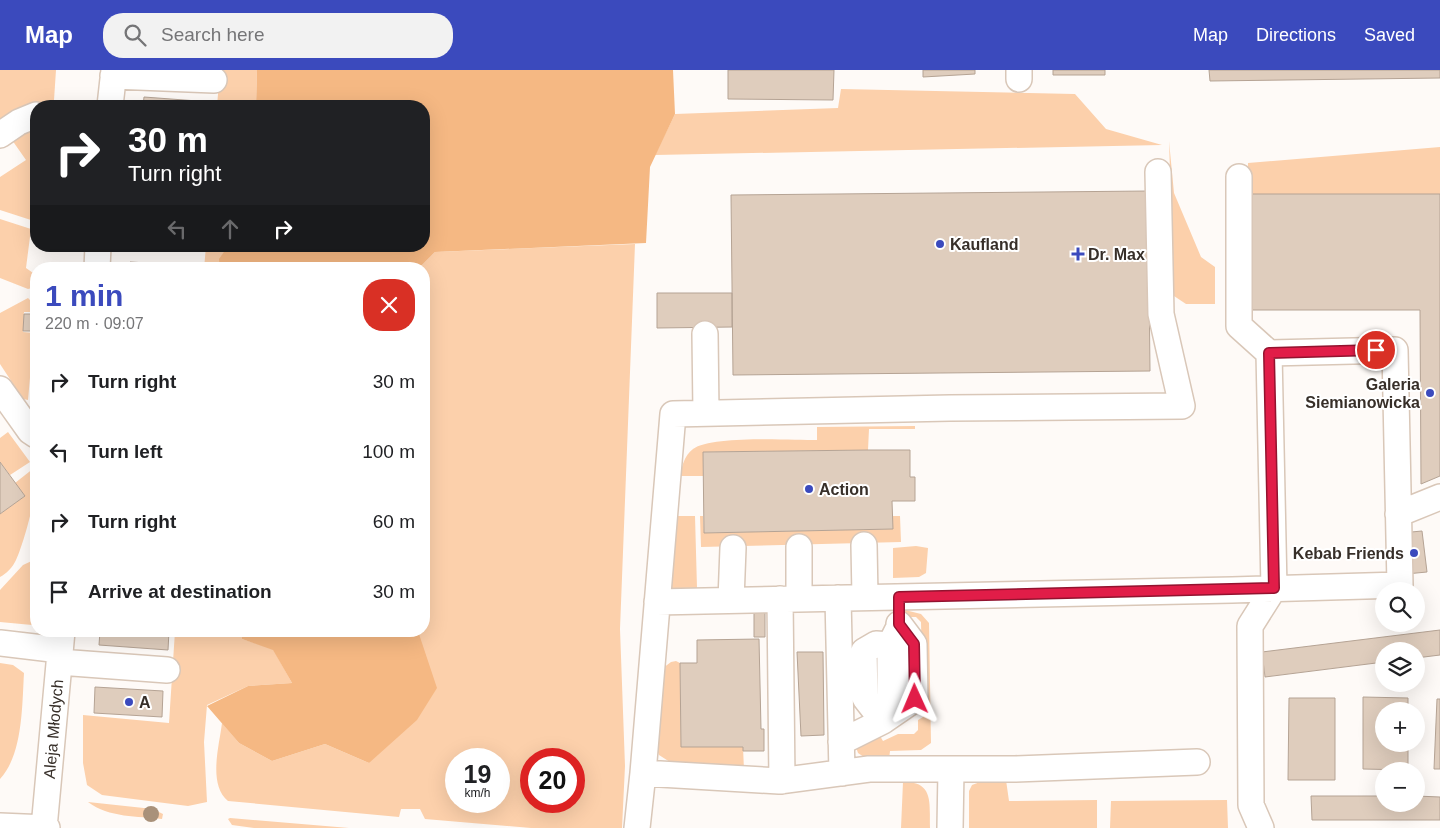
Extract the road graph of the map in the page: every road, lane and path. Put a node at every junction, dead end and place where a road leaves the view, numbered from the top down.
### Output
1 (114, 73) edge
2 (214, 80) dead end
3 (111, 100) edge
4 (30, 117) edge
5 (0, 135) edge
6 (1158, 172) dead end
7 (1239, 177) dead end
8 (705, 334) dead end
9 (1269, 353) junction
10 (0, 389) edge
11 (706, 413) junction
12 (30, 431) edge
13 (1440, 497) edge
14 (1398, 514) junction
15 (864, 545) dead end
16 (799, 546) dead end
17 (733, 548) dead end
18 (1274, 588) junction
19 (865, 597) junction
20 (899, 597) junction
21 (838, 598) junction
22 (790, 599) junction
23 (731, 600) junction
24 (657, 602) junction
25 (0, 643) edge
26 (60, 648) edge
27 (167, 670) dead end
28 (841, 742) junction
29 (1197, 762) dead end
30 (951, 770) junction
31 (643, 773) junction
32 (842, 773) junction
33 (782, 781) junction
34 (0, 826) edge
35 (45, 828) edge
36 (637, 828) edge
37 (950, 828) edge
38 (1261, 828) edge

1 - 2 street
1 - 3 street
4 - 5 street
6 - 11 street
7 - 9 street
8 - 11 street
9 - 14 street
9 - 18 street
10 - 12 street
11 - 24 street
13 - 14 street
14 - 18 street
15 - 19 street
16 - 22 street
17 - 23 street
18 - 20 street
18 - 38 street
19 - 20 street
19 - 21 street
20 - 28 street
21 - 22 street
21 - 28 street
22 - 23 street
22 - 33 street
23 - 24 street
24 - 31 street
25 - 26 street
26 - 27 street
26 - 35 street, Aleja Młodych
28 - 32 street
29 - 30 street
30 - 32 street
30 - 37 street
31 - 33 street
31 - 36 street
32 - 33 street
34 - 35 street

